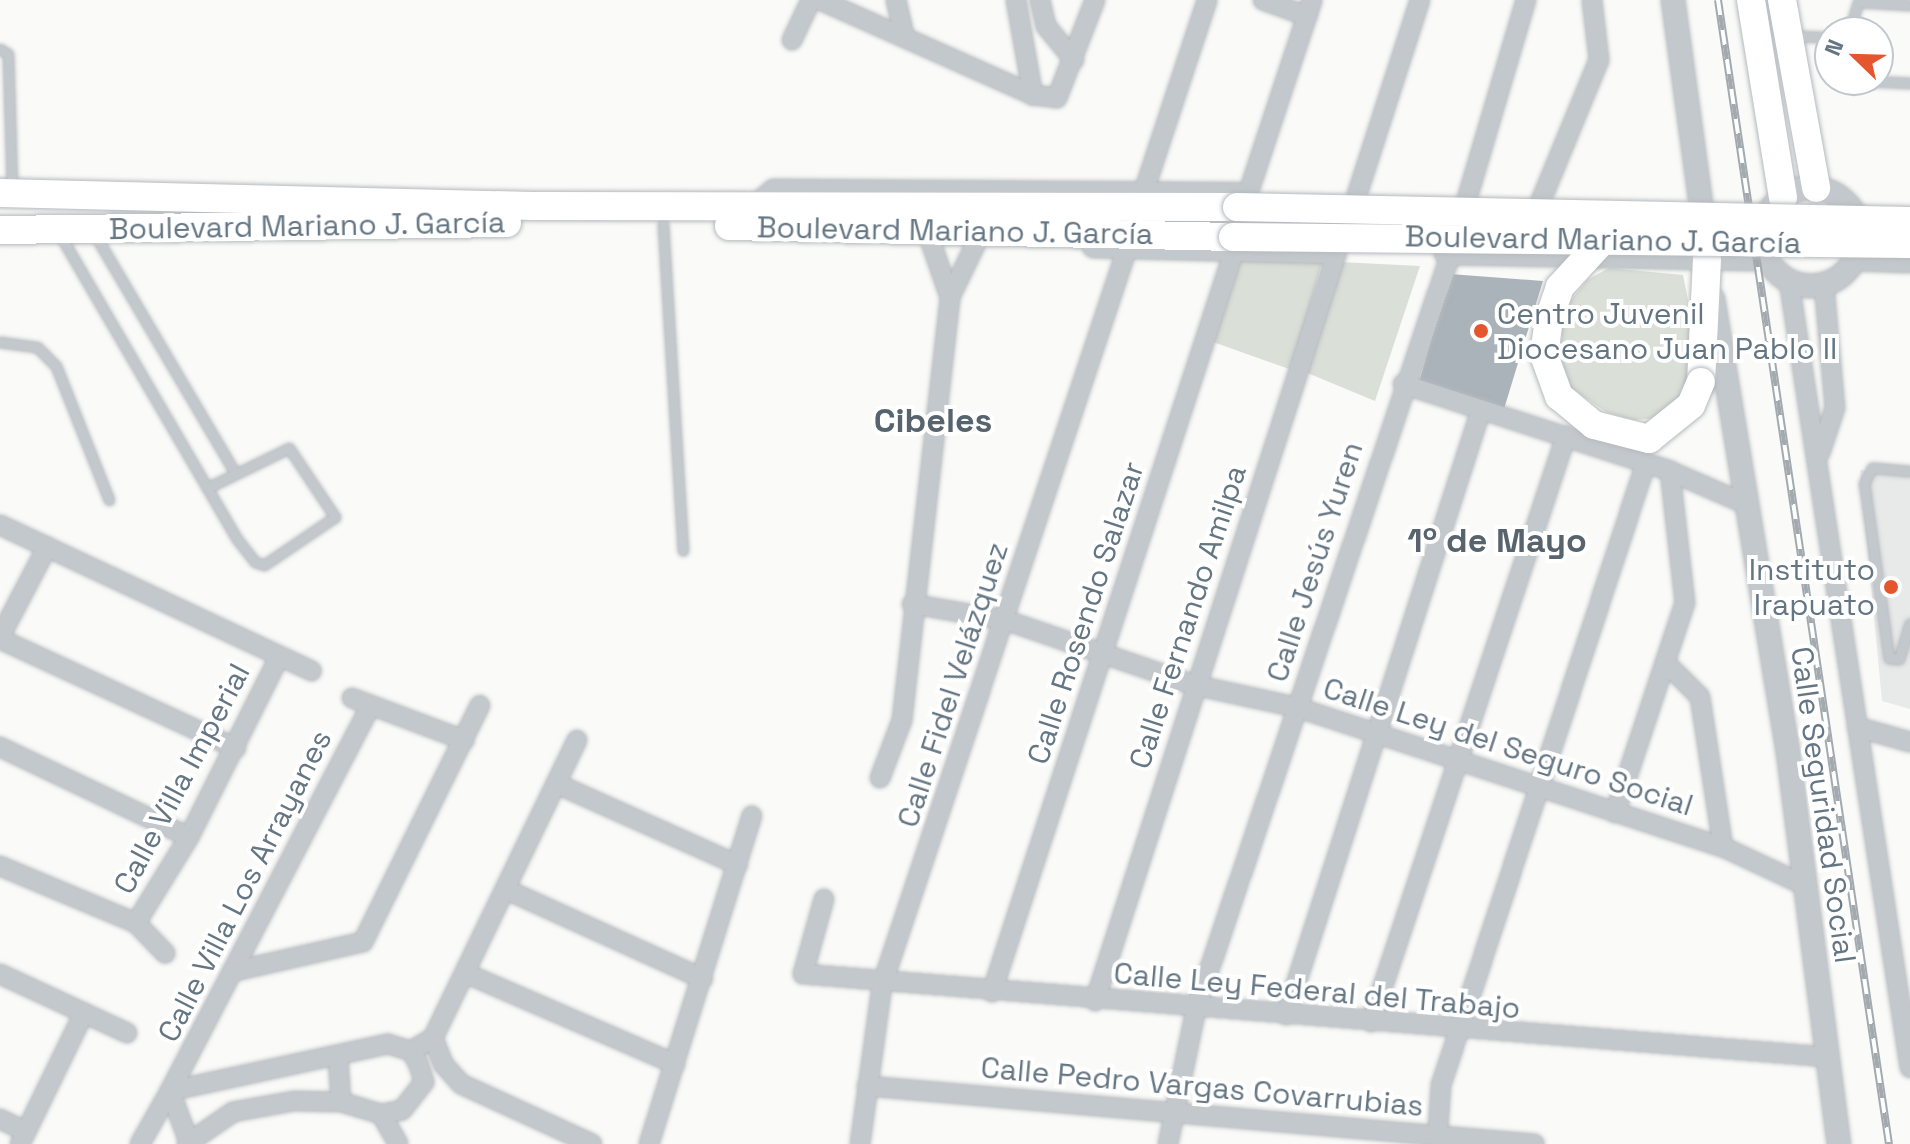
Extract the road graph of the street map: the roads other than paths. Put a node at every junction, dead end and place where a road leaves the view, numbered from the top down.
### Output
1 (811, 0) edge
2 (820, 0) edge
3 (896, 0) edge
4 (1016, 0) edge
5 (1040, 0) edge
6 (1095, 0) edge
7 (1207, 0) edge
8 (1263, 0) edge
9 (1420, 0) edge
10 (1526, 0) edge
11 (1592, 0) edge
12 (1673, 0) edge
13 (1751, 0) edge
14 (1782, 0) edge
15 (1910, 5) edge
16 (1310, 8) edge
17 (1854, 16) edge
18 (904, 36) junction
19 (1788, 36) junction
20 (1814, 37) edge
21 (792, 40) dead end
22 (0, 49) edge
23 (1074, 60) junction
24 (1033, 95) junction
25 (1816, 188) junction
26 (1144, 191) junction
27 (6, 193) edge
28 (1356, 198) junction
29 (1467, 200) junction
30 (1243, 201) junction
31 (1540, 203) junction
32 (1776, 205) junction
33 (755, 207) junction
34 (1702, 208) junction
35 (1854, 213) junction
36 (480, 214) junction
37 (1910, 214) edge
38 (1910, 223) edge
39 (663, 225) junction
40 (874, 228) junction
41 (56, 229) junction
42 (92, 229) junction
43 (0, 230) edge
44 (928, 234) junction
45 (979, 237) junction
46 (1605, 238) junction
47 (1234, 244) junction
48 (1910, 246) edge
49 (1127, 249) junction
50 (1337, 252) junction
51 (1451, 253) junction
52 (1707, 259) junction
53 (1767, 259) junction
54 (1854, 259) junction
55 (1910, 261) edge
56 (1789, 281) junction
57 (1824, 285) junction
58 (950, 297) junction
59 (0, 342) edge
60 (1403, 384) junction
61 (1481, 410) junction
62 (1566, 436) junction
63 (1820, 453) junction
64 (1646, 463) junction
65 (1670, 471) junction
66 (1910, 471) edge
67 (235, 473) junction
68 (207, 488) junction
69 (109, 500) dead end
70 (1746, 504) junction
71 (0, 525) edge
72 (47, 547) junction
73 (683, 550) dead end
74 (912, 604) junction
75 (1005, 620) junction
76 (1910, 624) edge
77 (0, 638) edge
78 (1101, 653) junction
79 (279, 657) junction
80 (1665, 662) junction
81 (312, 671) dead end
82 (1194, 685) junction
83 (480, 705) dead end
84 (1296, 707) junction
85 (1857, 727) junction
86 (1377, 735) junction
87 (464, 740) junction
88 (577, 740) dead end
89 (1910, 742) edge
90 (0, 747) edge
91 (236, 748) junction
92 (1457, 761) junction
93 (880, 778) dead end
94 (557, 784) junction
95 (1536, 789) junction
96 (1615, 813) junction
97 (752, 816) dead end
98 (189, 837) junction
99 (1723, 847) junction
100 (738, 865) junction
101 (0, 866) edge
102 (1804, 885) junction
103 (507, 890) junction
104 (824, 899) dead end
105 (136, 923) junction
106 (165, 953) dead end
107 (235, 971) junction
108 (465, 973) junction
109 (0, 974) edge
110 (703, 979) junction
111 (882, 985) junction
112 (992, 992) junction
113 (1095, 1001) junction
114 (1196, 1009) junction
115 (84, 1013) junction
116 (1286, 1015) junction
117 (1371, 1022) junction
118 (1458, 1032) junction
119 (127, 1033) dead end
120 (433, 1038) junction
121 (1908, 1042) edge
122 (411, 1051) junction
123 (1827, 1057) junction
124 (338, 1058) junction
125 (675, 1064) junction
126 (1910, 1068) edge
127 (867, 1086) junction
128 (170, 1091) junction
129 (341, 1102) junction
130 (1169, 1112) junction
131 (381, 1114) junction
132 (0, 1119) edge
133 (22, 1137) edge
134 (1437, 1140) edge
135 (188, 1143) edge
136 (140, 1144) edge
137 (398, 1144) edge
138 (592, 1144) edge
139 (649, 1144) edge
140 (860, 1144) edge
141 (1168, 1144) edge
142 (1534, 1144) edge
143 (1839, 1144) edge

1 - 21 street
2 - 18 street
3 - 18 street
4 - 24 street
5 - 23 street
6 - 23 street
7 - 26 street
8 - 16 street
9 - 28 street
10 - 29 street, Calle Jesús Yuren
11 - 31 street
12 - 34 street, Calle Seguridad Social
13 - 32 main road
14 - 19 main road
15 - 17 lane
16 - 30 street
18 - 24 street
19 - 20 lane
19 - 25 main road
22 - 27 lane
23 - 24 street
25 - 32 street
25 - 35 street
26 - 30 street
26 - 33 street
27 - 36 main road, Boulevard Mariano J. García
28 - 29 street
28 - 30 street
29 - 31 street
29 - 51 street, Calle Jesús Yuren
30 - 33 main road, Boulevard Mariano J. García
30 - 38 main road, Boulevard Mariano J. García, bridge
31 - 34 street
32 - 34 street
32 - 53 street
33 - 36 main road, Boulevard Mariano J. García
34 - 52 street, Calle Seguridad Social
35 - 37 street
35 - 54 street
36 - 39 main road, Boulevard Mariano J. García
36 - 42 main road, Boulevard Mariano J. García
38 - 48 street
39 - 40 main road, Boulevard Mariano J. García
39 - 73 lane
40 - 44 street
40 - 47 main road, Boulevard Mariano J. García
41 - 42 main road, Boulevard Mariano J. García
41 - 43 main road, Boulevard Mariano J. García
41 - 68 lane
42 - 67 lane
44 - 45 street
44 - 58 street
45 - 49 street
45 - 58 street
46 - 47 main road, Boulevard Mariano J. García, bridge
46 - 48 main road, Boulevard Mariano J. García, bridge
46 - 52 main road, bridge
47 - 49 street
47 - 50 street
47 - 78 street, Calle Rosendo Salazar
49 - 75 street, Calle Fidel Velázquez
50 - 51 street
50 - 82 street, Calle Fernando Amilpa
51 - 52 street
51 - 60 street, Calle Jesús Yuren
52 - 53 street
52 - 70 street, Calle Seguridad Social
53 - 56 street
54 - 55 street
54 - 57 street
56 - 57 street
56 - 63 street
57 - 63 street
58 - 74 street
59 - 69 lane
60 - 61 street
60 - 84 street, Calle Jesús Yuren
61 - 62 street
61 - 86 street
62 - 64 street
62 - 92 street
63 - 85 street
64 - 65 street
64 - 95 street
65 - 70 street
65 - 80 street
66 - 76 lane
67 - 68 lane
67 - 68 lane
70 - 102 street, Calle Seguridad Social
71 - 72 street, Calle Villa Imperial
72 - 77 street
72 - 79 street, Calle Villa Imperial
74 - 75 street, Calle Ley del Seguro Social
74 - 93 street
75 - 78 street, Calle Ley del Seguro Social
75 - 111 street, Calle Fidel Velázquez
77 - 91 street
78 - 82 street, Calle Ley del Seguro Social
78 - 112 street, Calle Rosendo Salazar
79 - 81 street, Calle Villa Imperial
79 - 91 street, Calle Villa Imperial
80 - 96 street
80 - 99 street
82 - 84 street, Calle Ley del Seguro Social
82 - 113 street, Calle Fernando Amilpa
83 - 87 street
84 - 86 street, Calle Ley del Seguro Social
84 - 114 street, Calle Jesús Yuren
85 - 89 street
85 - 121 street
86 - 92 street, Calle Ley del Seguro Social
86 - 116 street
87 - 107 street
87 - 107 street, Calle Villa Los Arrayanes
88 - 94 street
90 - 98 street
91 - 98 street, Calle Villa Imperial
92 - 95 street, Calle Ley del Seguro Social
92 - 117 street
94 - 100 street
94 - 103 street
95 - 96 street, Calle Ley del Seguro Social
95 - 118 street
96 - 99 street, Calle Ley del Seguro Social
97 - 100 street
98 - 105 street, Calle Villa Imperial
99 - 102 street, Calle Ley del Seguro Social
100 - 110 street
101 - 105 street, Calle Villa Imperial
102 - 123 street, Calle Seguridad Social
103 - 108 street
103 - 110 street
104 - 111 street, Calle Ley Federal del Trabajo
105 - 106 street
107 - 128 street, Calle Villa Los Arrayanes
108 - 120 street
108 - 125 street
109 - 115 street
110 - 125 street
111 - 112 street, Calle Ley Federal del Trabajo
111 - 127 street, Calle Fidel Velázquez
112 - 113 street, Calle Ley Federal del Trabajo
113 - 114 street, Calle Ley Federal del Trabajo
114 - 116 street, Calle Ley Federal del Trabajo
114 - 130 street, Calle Jesús Yuren
115 - 119 street
115 - 133 street
116 - 117 street, Calle Ley Federal del Trabajo
117 - 118 street, Calle Ley Federal del Trabajo
118 - 123 street, Calle Ley Federal del Trabajo
118 - 134 street
120 - 122 street
120 - 138 street
121 - 126 street
122 - 124 street
122 - 131 street
123 - 143 street, Calle Seguridad Social
124 - 128 street
124 - 129 street
125 - 139 street
127 - 130 street, Calle Pedro Vargas Covarrubias
127 - 140 street, Calle Fidel Velázquez
128 - 135 street
128 - 136 street, Calle Villa Los Arrayanes
129 - 131 street
129 - 135 street
130 - 134 street, Calle Pedro Vargas Covarrubias
130 - 141 street, Calle Jesús Yuren
131 - 137 street
132 - 133 street
134 - 142 street, Calle Pedro Vargas Covarrubias

